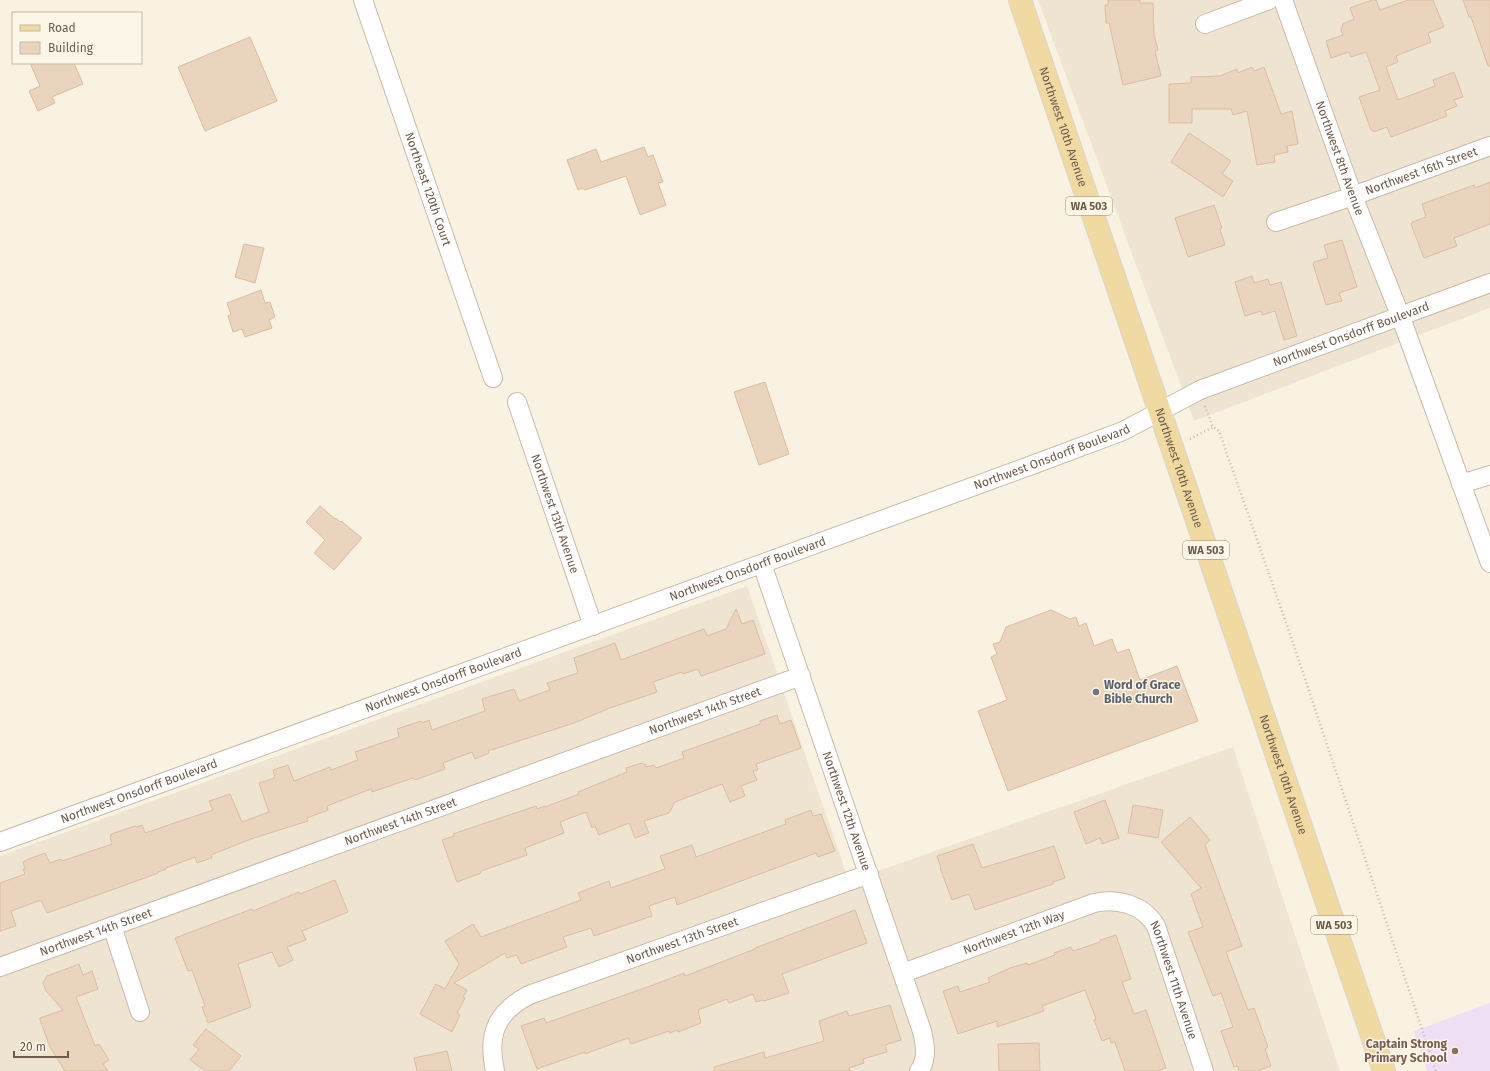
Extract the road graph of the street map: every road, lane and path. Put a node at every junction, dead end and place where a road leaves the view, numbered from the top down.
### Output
1 (363, 0) edge
2 (1020, 0) edge
3 (1269, 0) edge
4 (1283, 0) edge
5 (1205, 24) dead end
6 (1490, 146) edge
7 (1353, 196) junction
8 (1276, 222) dead end
9 (1490, 283) edge
10 (1400, 315) junction
11 (493, 378) dead end
12 (517, 402) dead end
13 (1159, 412) junction
14 (1172, 449) junction
15 (1490, 475) edge
16 (1461, 484) junction
17 (1490, 563) edge
18 (762, 564) junction
19 (593, 626) junction
20 (801, 676) junction
21 (0, 842) edge
22 (869, 874) junction
23 (1126, 903) joint
24 (112, 926) junction
25 (0, 967) edge
26 (903, 973) junction
27 (140, 1012) dead end
28 (922, 1065) edge
29 (495, 1071) edge
30 (1204, 1071) edge
31 (1384, 1071) edge
32 (1436, 1071) edge

1 - 11 street, Northeast 120th Court
2 - 13 main road, Northwest 10th Avenue / WA 503
3 - 5 street
4 - 7 street, Northwest 8th Avenue
6 - 7 street, Northwest 16th Street
7 - 8 street, Northwest 16th Street
7 - 10 street, Northwest 8th Avenue
9 - 10 street, Northwest Onsdorff Boulevard
10 - 13 street, Northwest Onsdorff Boulevard
10 - 16 street, Northwest 8th Avenue
12 - 19 street, Northwest 13th Avenue
13 - 14 main road, Northwest 10th Avenue / WA 503
13 - 18 street, Northwest Onsdorff Boulevard
14 - 31 main road, Northwest 10th Avenue / WA 503
14 - 32 path
15 - 16 street
16 - 17 street, Northwest 8th Avenue
18 - 19 street, Northwest Onsdorff Boulevard
18 - 20 street, Northwest 12th Avenue
19 - 21 street, Northwest Onsdorff Boulevard
20 - 22 street, Northwest 12th Avenue
20 - 24 street, Northwest 14th Street
22 - 26 street, Northwest 12th Avenue
22 - 29 street, Northwest 13th Street
23 - 26 street, Northwest 12th Way
23 - 30 street, Northwest 11th Avenue
24 - 25 street, Northwest 14th Street
24 - 27 street
26 - 28 street, Northwest 12th Avenue

